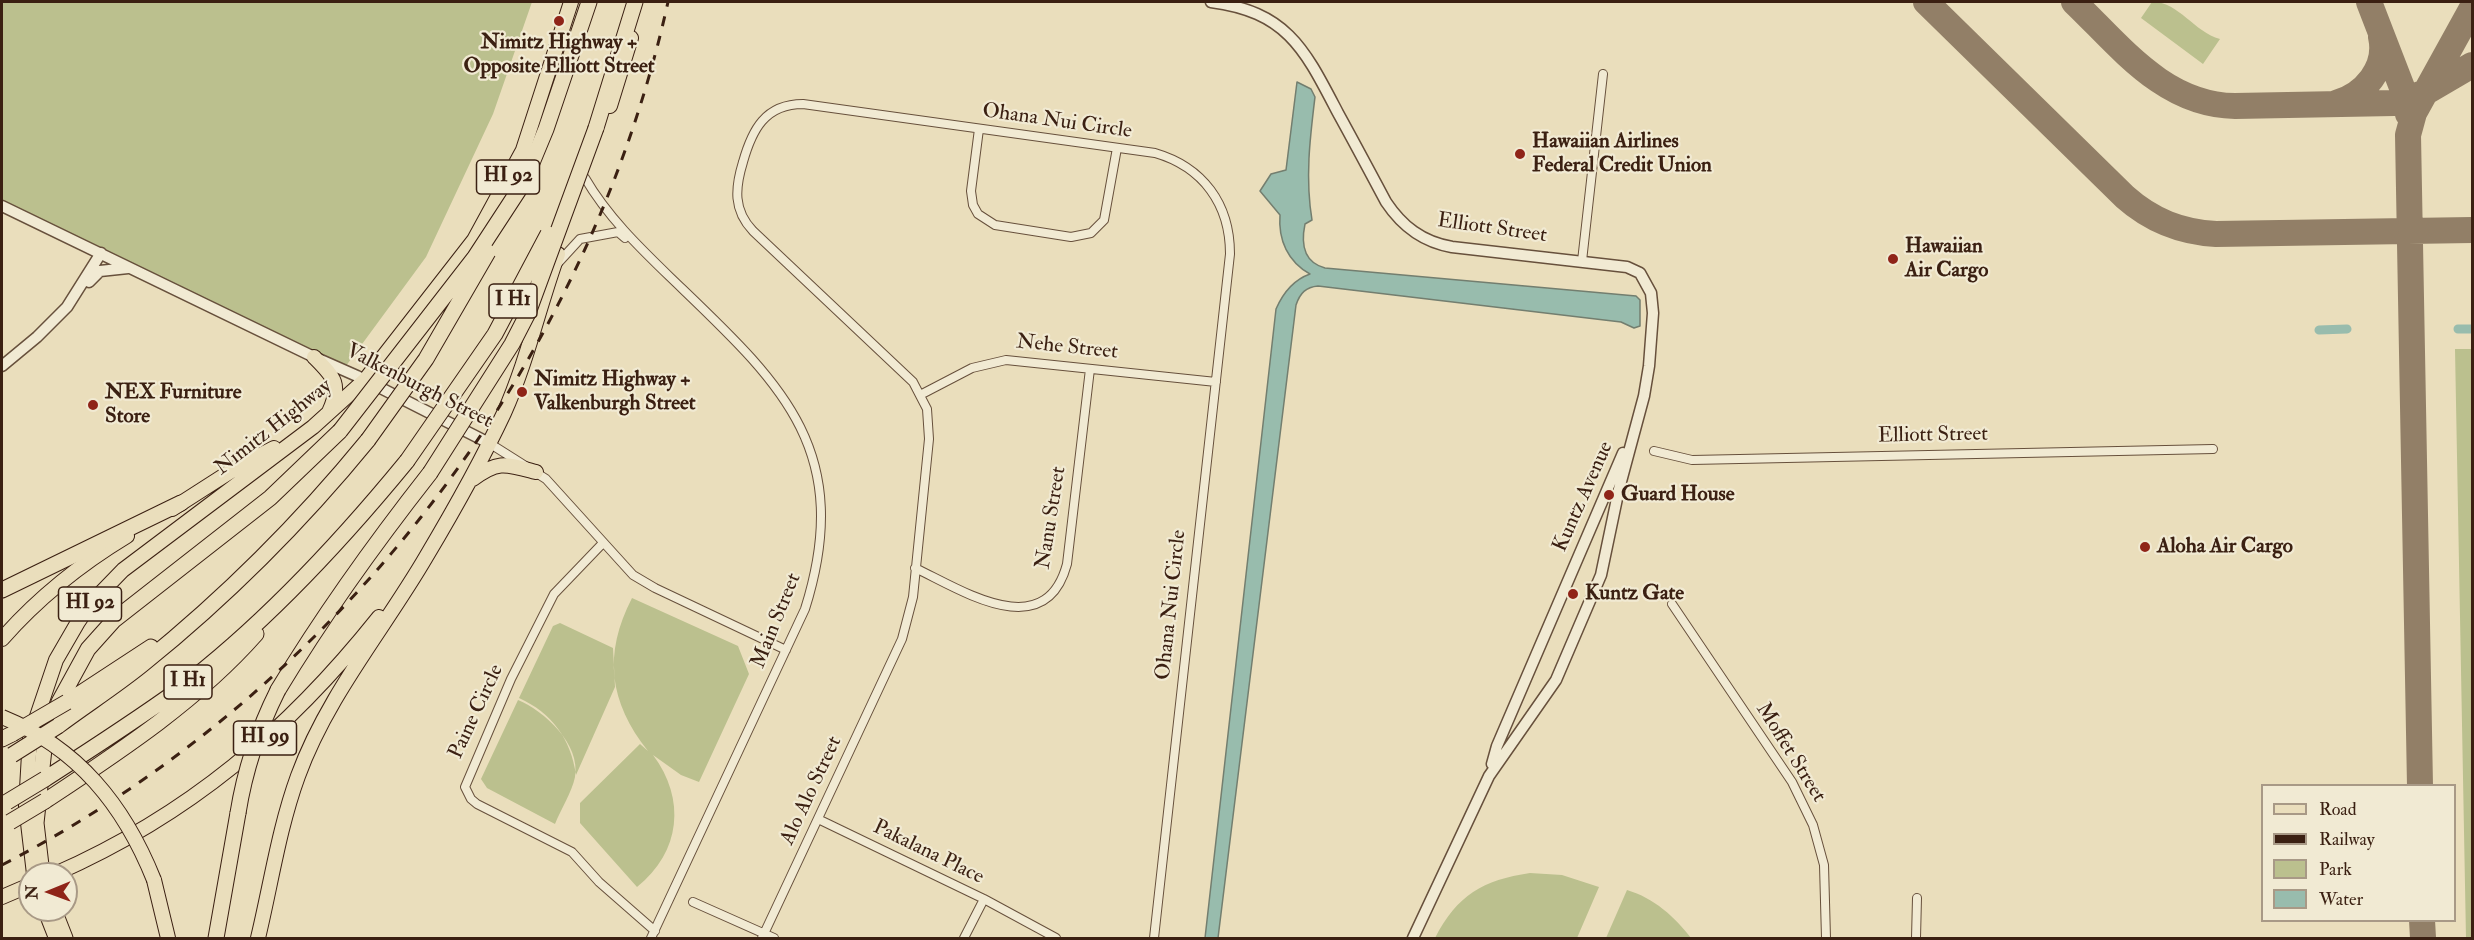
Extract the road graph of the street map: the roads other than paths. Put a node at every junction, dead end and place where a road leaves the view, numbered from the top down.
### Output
1 (571, 2) edge
2 (589, 2) edge
3 (635, 2) edge
4 (642, 2) edge
5 (1211, 2) edge
6 (1603, 74) dead end
7 (596, 128) junction
8 (979, 129) junction
9 (1117, 148) junction
10 (585, 178) junction
11 (524, 182) junction
12 (2, 206) edge
13 (640, 249) junction
14 (101, 254) junction
15 (1582, 261) junction
16 (130, 268) junction
17 (552, 268) junction
18 (81, 287) junction
19 (314, 357) junction
20 (2, 366) edge
21 (1090, 369) junction
22 (365, 380) junction
23 (1216, 382) junction
24 (922, 394) junction
25 (327, 415) junction
26 (313, 428) junction
27 (1630, 441) junction
28 (489, 443) junction
29 (2213, 449) dead end
30 (1654, 451) dead end
31 (536, 472) junction
32 (469, 482) junction
33 (181, 503) junction
34 (602, 544) junction
35 (425, 559) junction
36 (316, 566) junction
37 (915, 567) junction
38 (2, 590) edge
39 (224, 595) junction
40 (1672, 604) dead end
41 (2, 639) edge
42 (786, 650) junction
43 (894, 660) joint
44 (2, 717) edge
45 (7, 736) edge
46 (7, 758) edge
47 (1489, 776) junction
48 (4, 803) edge
49 (818, 819) junction
50 (6, 824) edge
51 (33, 862) edge
52 (41, 862) edge
53 (78, 863) edge
54 (18, 891) edge
55 (2, 897) edge
56 (984, 898) junction
57 (1917, 898) dead end
58 (693, 902) dead end
59 (50, 922) edge
60 (58, 922) edge
61 (653, 935) edge
62 (763, 936) edge
63 (56, 939) edge
64 (64, 939) edge
65 (168, 939) edge
66 (216, 939) edge
67 (258, 939) edge
68 (774, 939) edge
69 (964, 939) edge
70 (1056, 939) edge
71 (1154, 939) edge
72 (1413, 939) edge
73 (1826, 939) edge
74 (1916, 939) edge

1 - 22 main road, Nimitz Highway / HI 92
2 - 11 highway, I H1
3 - 7 highway, I H1
4 - 10 main road
5 - 15 street, Elliott Street
6 - 15 street
7 - 36 highway, I H1, bridge
7 - 66 highway, bridge
8 - 9 street, Ohana Nui Circle
8 - 9 street
8 - 24 street, Ohana Nui Circle
9 - 23 street, Ohana Nui Circle
10 - 13 street, Main Street
10 - 17 main road
11 - 39 highway, I H1, bridge
11 - 52 highway, bridge
12 - 14 street, Valkenburgh Street
13 - 17 street, Main Street
13 - 42 street, Main Street
14 - 16 street, Valkenburgh Street
14 - 18 street
15 - 27 street, Elliott Street
16 - 18 street
16 - 19 street, Valkenburgh Street
17 - 28 main road
18 - 20 street
19 - 22 street, Valkenburgh Street
19 - 25 main road
21 - 23 street, Nehe Street
21 - 24 street, Nehe Street
21 - 37 street, Nanu Street
22 - 25 main road, Nimitz Highway / HI 92
22 - 28 street, Valkenburgh Street
23 - 71 street, Ohana Nui Circle
24 - 37 street, Ohana Nui Circle
25 - 26 main road, Nimitz Highway / HI 92
26 - 33 main road
26 - 51 main road, Nimitz Highway / HI 92
27 - 47 street, Kuntz Avenue
27 - 47 street, Kuntz Avenue
28 - 31 street, Valkenburgh Street
28 - 32 main road
29 - 30 street, Elliott Street
31 - 32 main road
31 - 34 street, Valkenburgh Street
32 - 35 main road
33 - 38 highway
33 - 41 main road
34 - 42 street, Valkenburgh Street
34 - 61 street, Paine Circle
35 - 53 main road, HI 99
35 - 67 main road
36 - 48 highway, I H1, bridge
36 - 50 highway, bridge
37 - 43 street, Ohana Nui Circle
39 - 45 highway, bridge
39 - 46 highway, I H1, bridge
40 - 73 street, Moffet Street
42 - 61 street, Main Street
43 - 49 street, Alo Alo Street
44 - 65 main road, bridge
47 - 72 street, Kuntz Avenue
49 - 56 street, Pakalana Place
49 - 62 street, Alo Alo Street
54 - 55 main road
56 - 69 street, Pakalana Place
56 - 70 street
57 - 74 street
58 - 62 street
59 - 63 main road
60 - 64 highway
62 - 68 street

